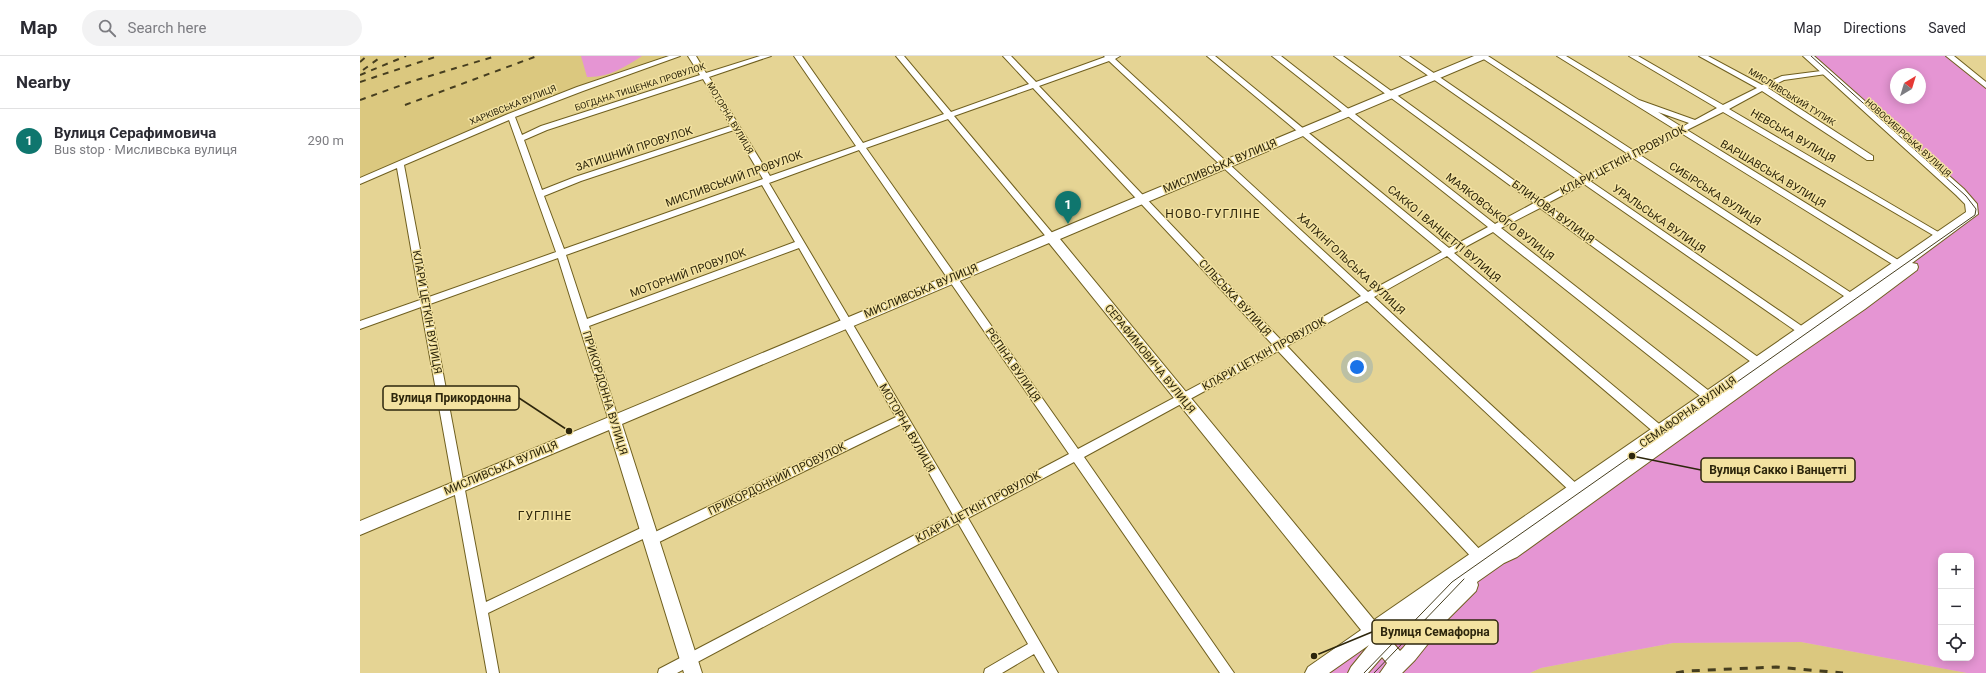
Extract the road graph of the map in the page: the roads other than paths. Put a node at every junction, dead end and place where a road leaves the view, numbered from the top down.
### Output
1 (676, 56) edge
2 (692, 56) edge
3 (767, 56) edge
4 (798, 56) edge
5 (900, 56) edge
6 (1007, 56) edge
7 (1211, 56) edge
8 (1276, 56) edge
9 (1338, 56) edge
10 (1404, 56) edge
11 (1483, 56) edge
12 (1561, 56) edge
13 (1633, 56) edge
14 (1702, 56) edge
15 (1808, 56) edge
16 (1816, 56) edge
17 (1950, 56) edge
18 (1111, 57) edge
19 (1826, 72) junction
20 (706, 77) junction
21 (1433, 77) junction
22 (1033, 86) junction
23 (1986, 86) edge
24 (1762, 88) junction
25 (1391, 94) junction
26 (1636, 102) junction
27 (1724, 108) junction
28 (1347, 113) junction
29 (950, 115) junction
30 (511, 116) junction
31 (1696, 123) junction
32 (736, 127) junction
33 (1680, 130) junction
34 (1302, 132) junction
35 (520, 139) junction
36 (861, 147) junction
37 (1634, 154) junction
38 (1870, 158) dead end
39 (400, 164) junction
40 (1225, 164) junction
41 (360, 181) edge
42 (766, 181) junction
43 (1584, 181) junction
44 (540, 194) junction
45 (1142, 199) junction
46 (1541, 203) junction
47 (1968, 222) junction
48 (1494, 228) junction
49 (1941, 236) junction
50 (1051, 237) junction
51 (800, 244) junction
52 (1448, 252) junction
53 (561, 254) junction
54 (1900, 265) junction
55 (953, 278) junction
56 (1368, 296) junction
57 (1854, 298) junction
58 (426, 302) junction
59 (846, 323) junction
60 (584, 324) junction
61 (360, 326) edge
62 (1803, 332) junction
63 (1280, 345) junction
64 (1762, 366) junction
65 (1709, 397) junction
66 (1183, 398) junction
67 (902, 418) junction
68 (614, 421) junction
69 (1660, 431) junction
70 (1076, 455) junction
71 (459, 486) junction
72 (1576, 490) junction
73 (960, 517) junction
74 (360, 528) edge
75 (650, 535) junction
76 (1511, 552) junction
77 (1480, 558) junction
78 (482, 610) junction
79 (1376, 638) junction
80 (1036, 646) junction
81 (691, 667) edge
82 (1394, 668) edge
83 (493, 673) edge
84 (664, 673) edge
85 (990, 673) edge
86 (1052, 673) edge
87 (1228, 673) edge
88 (1314, 673) edge
89 (1357, 673) edge

1 - 30 street, ХАРКІВСЬКА ВУЛИЦЯ
2 - 20 street, МОТОРНА ВУЛИЦЯ
3 - 20 street, БОГДАНА ТИЩЕНКА ПРОВУЛОК
4 - 36 street, РЄПІНА ВУЛИЦЯ
5 - 29 street, СЕРАФИМОВИЧА ВУЛИЦЯ
6 - 22 street, СІЛЬСЬКА ВУЛИЦЯ
7 - 34 street, САККО І ВАНЦЕТТІ ВУЛИЦЯ
8 - 28 street, МАЯКОВСЬКОГО ВУЛИЦЯ
9 - 25 street, БЛИНОВА ВУЛИЦЯ
10 - 21 street, УРАЛЬСЬКА ВУЛИЦЯ
11 - 21 main road, МИСЛИВСЬКА ВУЛИЦЯ
11 - 37 street, СИБІРСЬКА ВУЛИЦЯ
12 - 26 street, ВАРШАВСЬКА ВУЛИЦЯ
13 - 27 street, НЕВСЬКА ВУЛИЦЯ
14 - 24 street, МИСЛИВСЬКИЙ ТУПИК
15 - 19 main road, НОВОСИБІРСЬКА ВУЛИЦЯ
16 - 47 main road, НОВОСИБІРСЬКА ВУЛИЦЯ
17 - 23 street
18 - 22 street, МИСЛИВСЬКИЙ ПРОВУЛОК
18 - 40 street, ХАЛХІНГОЛЬСЬКА ВУЛИЦЯ
19 - 24 street, КЛАРИ ЦЕТКІН ПРОВУЛОК
19 - 47 main road, НОВОСИБІРСЬКА ВУЛИЦЯ
20 - 32 street, МОТОРНА ВУЛИЦЯ
20 - 35 street, БОГДАНА ТИЩЕНКА ПРОВУЛОК
21 - 25 main road, МИСЛИВСЬКА ВУЛИЦЯ
21 - 43 street, УРАЛЬСЬКА ВУЛИЦЯ
22 - 29 street, МИСЛИВСЬКИЙ ПРОВУЛОК
22 - 45 street, СІЛЬСЬКА ВУЛИЦЯ
24 - 27 street, КЛАРИ ЦЕТКІН ПРОВУЛОК
24 - 38 street, МИСЛИВСЬКИЙ ТУПИК
25 - 28 main road, МИСЛИВСЬКА ВУЛИЦЯ
25 - 46 street, БЛИНОВА ВУЛИЦЯ
26 - 31 street, ВАРШАВСЬКА ВУЛИЦЯ
26 - 33 street, ВАРШАВСЬКА ВУЛИЦЯ
27 - 31 street, КЛАРИ ЦЕТКІН ПРОВУЛОК
27 - 49 street, НЕВСЬКА ВУЛИЦЯ
28 - 34 main road, МИСЛИВСЬКА ВУЛИЦЯ
28 - 48 street, МАЯКОВСЬКОГО ВУЛИЦЯ
29 - 36 street, МИСЛИВСЬКИЙ ПРОВУЛОК
29 - 50 street, СЕРАФИМОВИЧА ВУЛИЦЯ
30 - 35 street, ПРИКОРДОННА ВУЛИЦЯ
30 - 39 street, ХАРКІВСЬКА ВУЛИЦЯ
31 - 33 street, КЛАРИ ЦЕТКІН ПРОВУЛОК
32 - 42 street, МОТОРНА ВУЛИЦЯ
32 - 44 street, ЗАТИШНИЙ ПРОВУЛОК
33 - 37 street, КЛАРИ ЦЕТКІН ПРОВУЛОК
33 - 54 street, ВАРШАВСЬКА ВУЛИЦЯ
34 - 40 main road, МИСЛИВСЬКА ВУЛИЦЯ
34 - 52 street, САККО І ВАНЦЕТТІ ВУЛИЦЯ
35 - 44 street, ПРИКОРДОННА ВУЛИЦЯ
36 - 42 street, МИСЛИВСЬКИЙ ПРОВУЛОК
36 - 55 street, РЄПІНА ВУЛИЦЯ
37 - 43 street, КЛАРИ ЦЕТКІН ПРОВУЛОК
37 - 57 street, СИБІРСЬКА ВУЛИЦЯ
39 - 41 street, ХАРКІВСЬКА ВУЛИЦЯ
39 - 58 street, КЛАРИ ЦЕТКІН ВУЛИЦЯ
40 - 45 main road, МИСЛИВСЬКА ВУЛИЦЯ
40 - 56 street, ХАЛХІНГОЛЬСЬКА ВУЛИЦЯ
42 - 51 street, МОТОРНА ВУЛИЦЯ
42 - 53 street, МИСЛИВСЬКИЙ ПРОВУЛОК
43 - 46 street, КЛАРИ ЦЕТКІН ПРОВУЛОК
43 - 62 street, УРАЛЬСЬКА ВУЛИЦЯ
44 - 53 street, ПРИКОРДОННА ВУЛИЦЯ
45 - 50 main road, МИСЛИВСЬКА ВУЛИЦЯ
45 - 63 street, СІЛЬСЬКА ВУЛИЦЯ
46 - 48 street, КЛАРИ ЦЕТКІН ПРОВУЛОК
46 - 64 street, БЛИНОВА ВУЛИЦЯ
47 - 49 main road, СЕМАФОРНА ВУЛИЦЯ
47 - 64 main road, СЕМАФОРНА ВУЛИЦЯ
48 - 52 street, КЛАРИ ЦЕТКІН ПРОВУЛОК
48 - 65 street, МАЯКОВСЬКОГО ВУЛИЦЯ
49 - 54 main road, СЕМАФОРНА ВУЛИЦЯ
50 - 55 main road, МИСЛИВСЬКА ВУЛИЦЯ
50 - 66 main road, СЕРАФИМОВИЧА ВУЛИЦЯ
51 - 59 street, МОТОРНА ВУЛИЦЯ
51 - 60 street, МОТОРНИЙ ПРОВУЛОК
52 - 56 street, КЛАРИ ЦЕТКІН ПРОВУЛОК
52 - 69 street, САККО І ВАНЦЕТТІ ВУЛИЦЯ
53 - 58 street, МИСЛИВСЬКИЙ ПРОВУЛОК
53 - 60 street, ПРИКОРДОННА ВУЛИЦЯ
54 - 57 main road, СЕМАФОРНА ВУЛИЦЯ
55 - 59 main road, МИСЛИВСЬКА ВУЛИЦЯ
55 - 70 street, РЄПІНА ВУЛИЦЯ
56 - 63 street, КЛАРИ ЦЕТКІН ПРОВУЛОК
56 - 72 street, ХАЛХІНГОЛЬСЬКА ВУЛИЦЯ
57 - 62 main road, СЕМАФОРНА ВУЛИЦЯ
58 - 61 street, МИСЛИВСЬКИЙ ПРОВУЛОК
58 - 71 street, КЛАРИ ЦЕТКІН ВУЛИЦЯ
59 - 67 street, МОТОРНА ВУЛИЦЯ
59 - 68 main road, МИСЛИВСЬКА ВУЛИЦЯ
60 - 68 street, ПРИКОРДОННА ВУЛИЦЯ
62 - 64 main road, СЕМАФОРНА ВУЛИЦЯ
63 - 66 street, КЛАРИ ЦЕТКІН ПРОВУЛОК
63 - 77 street, СІЛЬСЬКА ВУЛИЦЯ
64 - 65 main road, СЕМАФОРНА ВУЛИЦЯ
64 - 76 main road, СЕМАФОРНА ВУЛИЦЯ
65 - 69 main road, СЕМАФОРНА ВУЛИЦЯ
66 - 70 street, КЛАРИ ЦЕТКІН ПРОВУЛОК
66 - 79 main road, СЕРАФИМОВИЧА ВУЛИЦЯ
67 - 73 street, МОТОРНА ВУЛИЦЯ
67 - 75 street, ПРИКОРДОННИЙ ПРОВУЛОК
68 - 71 main road, МИСЛИВСЬКА ВУЛИЦЯ
68 - 75 main road, ПРИКОРДОННА ВУЛИЦЯ
69 - 72 main road, СЕМАФОРНА ВУЛИЦЯ
70 - 73 street, КЛАРИ ЦЕТКІН ПРОВУЛОК
70 - 87 street, РЄПІНА ВУЛИЦЯ
71 - 74 main road, МИСЛИВСЬКА ВУЛИЦЯ
71 - 78 street, КЛАРИ ЦЕТКІН ВУЛИЦЯ
72 - 77 main road, СЕМАФОРНА ВУЛИЦЯ
73 - 80 street, МОТОРНА ВУЛИЦЯ
73 - 81 street, КЛАРИ ЦЕТКІН ПРОВУЛОК
75 - 78 street, ПРИКОРДОННИЙ ПРОВУЛОК
75 - 81 main road, ПРИКОРДОННА ВУЛИЦЯ
76 - 79 main road, СЕМАФОРНА ВУЛИЦЯ
76 - 82 main road, СЕМАФОРНА ВУЛИЦЯ
77 - 79 main road, СЕМАФОРНА ВУЛИЦЯ
78 - 83 street, КЛАРИ ЦЕТКІН ВУЛИЦЯ
79 - 82 main road, СЕРАФИМОВИЧА ВУЛИЦЯ
79 - 88 main road, СЕМАФОРНА ВУЛИЦЯ
79 - 89 main road
80 - 85 street
80 - 86 street, МОТОРНА ВУЛИЦЯ
81 - 84 street, КЛАРИ ЦЕТКІН ПРОВУЛОК

